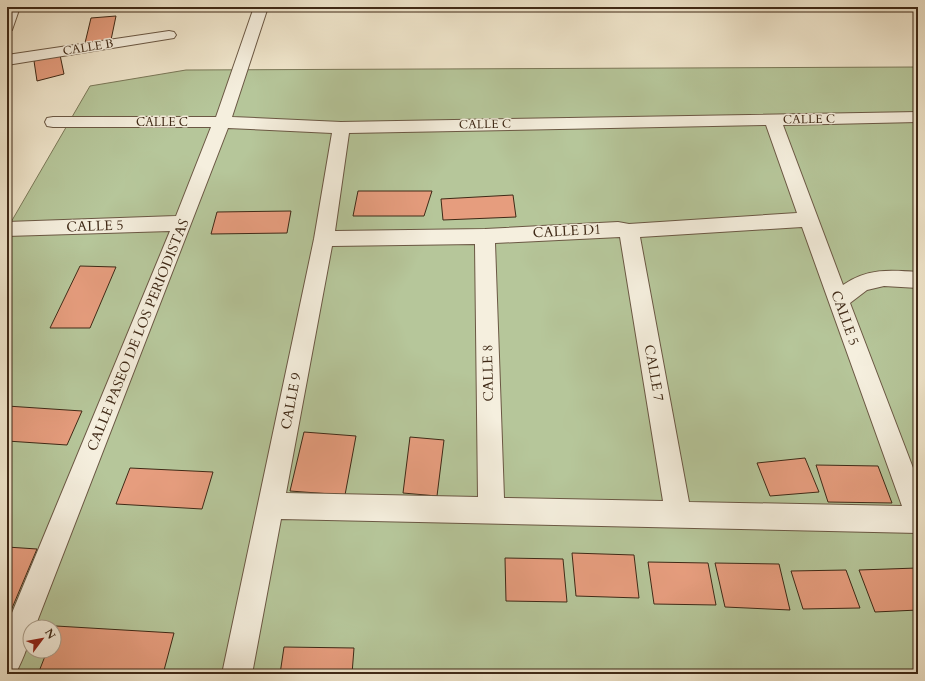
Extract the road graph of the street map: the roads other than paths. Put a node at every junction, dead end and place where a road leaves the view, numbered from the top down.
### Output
1 (13, 7) edge
2 (261, 7) edge
3 (7, 27) edge
4 (169, 35) dead end
5 (7, 60) edge
6 (918, 117) edge
7 (772, 119) junction
8 (53, 122) dead end
9 (222, 122) junction
10 (341, 128) junction
11 (809, 220) junction
12 (183, 223) junction
13 (12, 229) edge
14 (629, 231) junction
15 (485, 236) junction
16 (324, 239) junction
17 (7, 245) edge
18 (918, 280) edge
19 (838, 300) junction
20 (270, 506) junction
21 (491, 511) junction
22 (678, 515) junction
23 (918, 516) edge
24 (918, 520) edge
25 (7, 660) edge
26 (237, 674) edge

1 - 3 street
2 - 9 street, CALLE PASEO DE LOS PERIODISTAS
4 - 5 street, CALLE B
6 - 7 street, CALLE C
7 - 10 street, CALLE C
7 - 11 street, CALLE 5
8 - 9 street, CALLE C
9 - 10 street, CALLE C
9 - 12 street, CALLE PASEO DE LOS PERIODISTAS
10 - 16 street, CALLE 9
11 - 14 street, CALLE D1
11 - 19 street, CALLE 5
12 - 13 street, CALLE 5
12 - 25 street, CALLE PASEO DE LOS PERIODISTAS
13 - 17 street
14 - 15 street, CALLE D1
14 - 22 street, CALLE 7
15 - 16 street, CALLE D1
15 - 21 street, CALLE 8
16 - 20 street, CALLE 9
18 - 19 street
19 - 23 street, CALLE 5
20 - 21 street
20 - 26 street, CALLE 9
21 - 22 street
22 - 24 street

